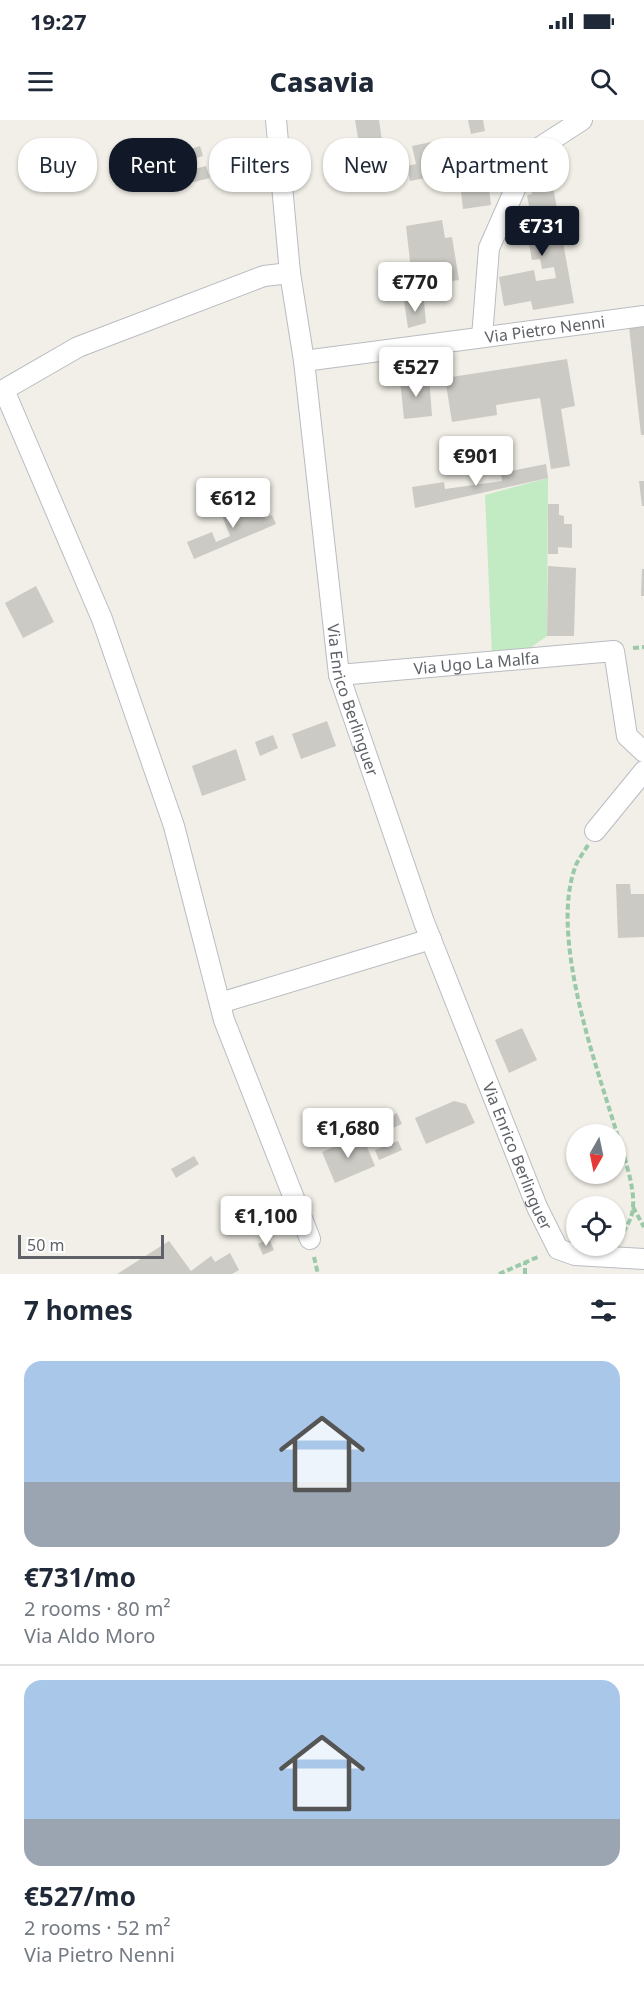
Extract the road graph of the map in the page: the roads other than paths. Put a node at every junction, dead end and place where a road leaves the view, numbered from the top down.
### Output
1 (276, 120) edge
2 (582, 120) edge
3 (290, 273) junction
4 (644, 316) edge
5 (482, 337) junction
6 (304, 361) junction
7 (2, 391) edge
8 (339, 675) junction
9 (644, 752) edge
10 (644, 771) edge
11 (595, 831) road end
12 (431, 939) junction
13 (220, 1004) junction
14 (310, 1239) dead end
15 (644, 1259) edge

1 - 3 street, Via Enrico Berlinguer
2 - 5 street
3 - 6 street, Via Enrico Berlinguer
3 - 7 street
4 - 5 street, Via Pietro Nenni
5 - 6 street, Via Pietro Nenni
6 - 8 street, Via Enrico Berlinguer
7 - 13 street
8 - 9 street, Via Ugo La Malfa
8 - 12 street, Via Enrico Berlinguer
10 - 11 street
12 - 13 street
12 - 15 street, Via Enrico Berlinguer
13 - 14 street

